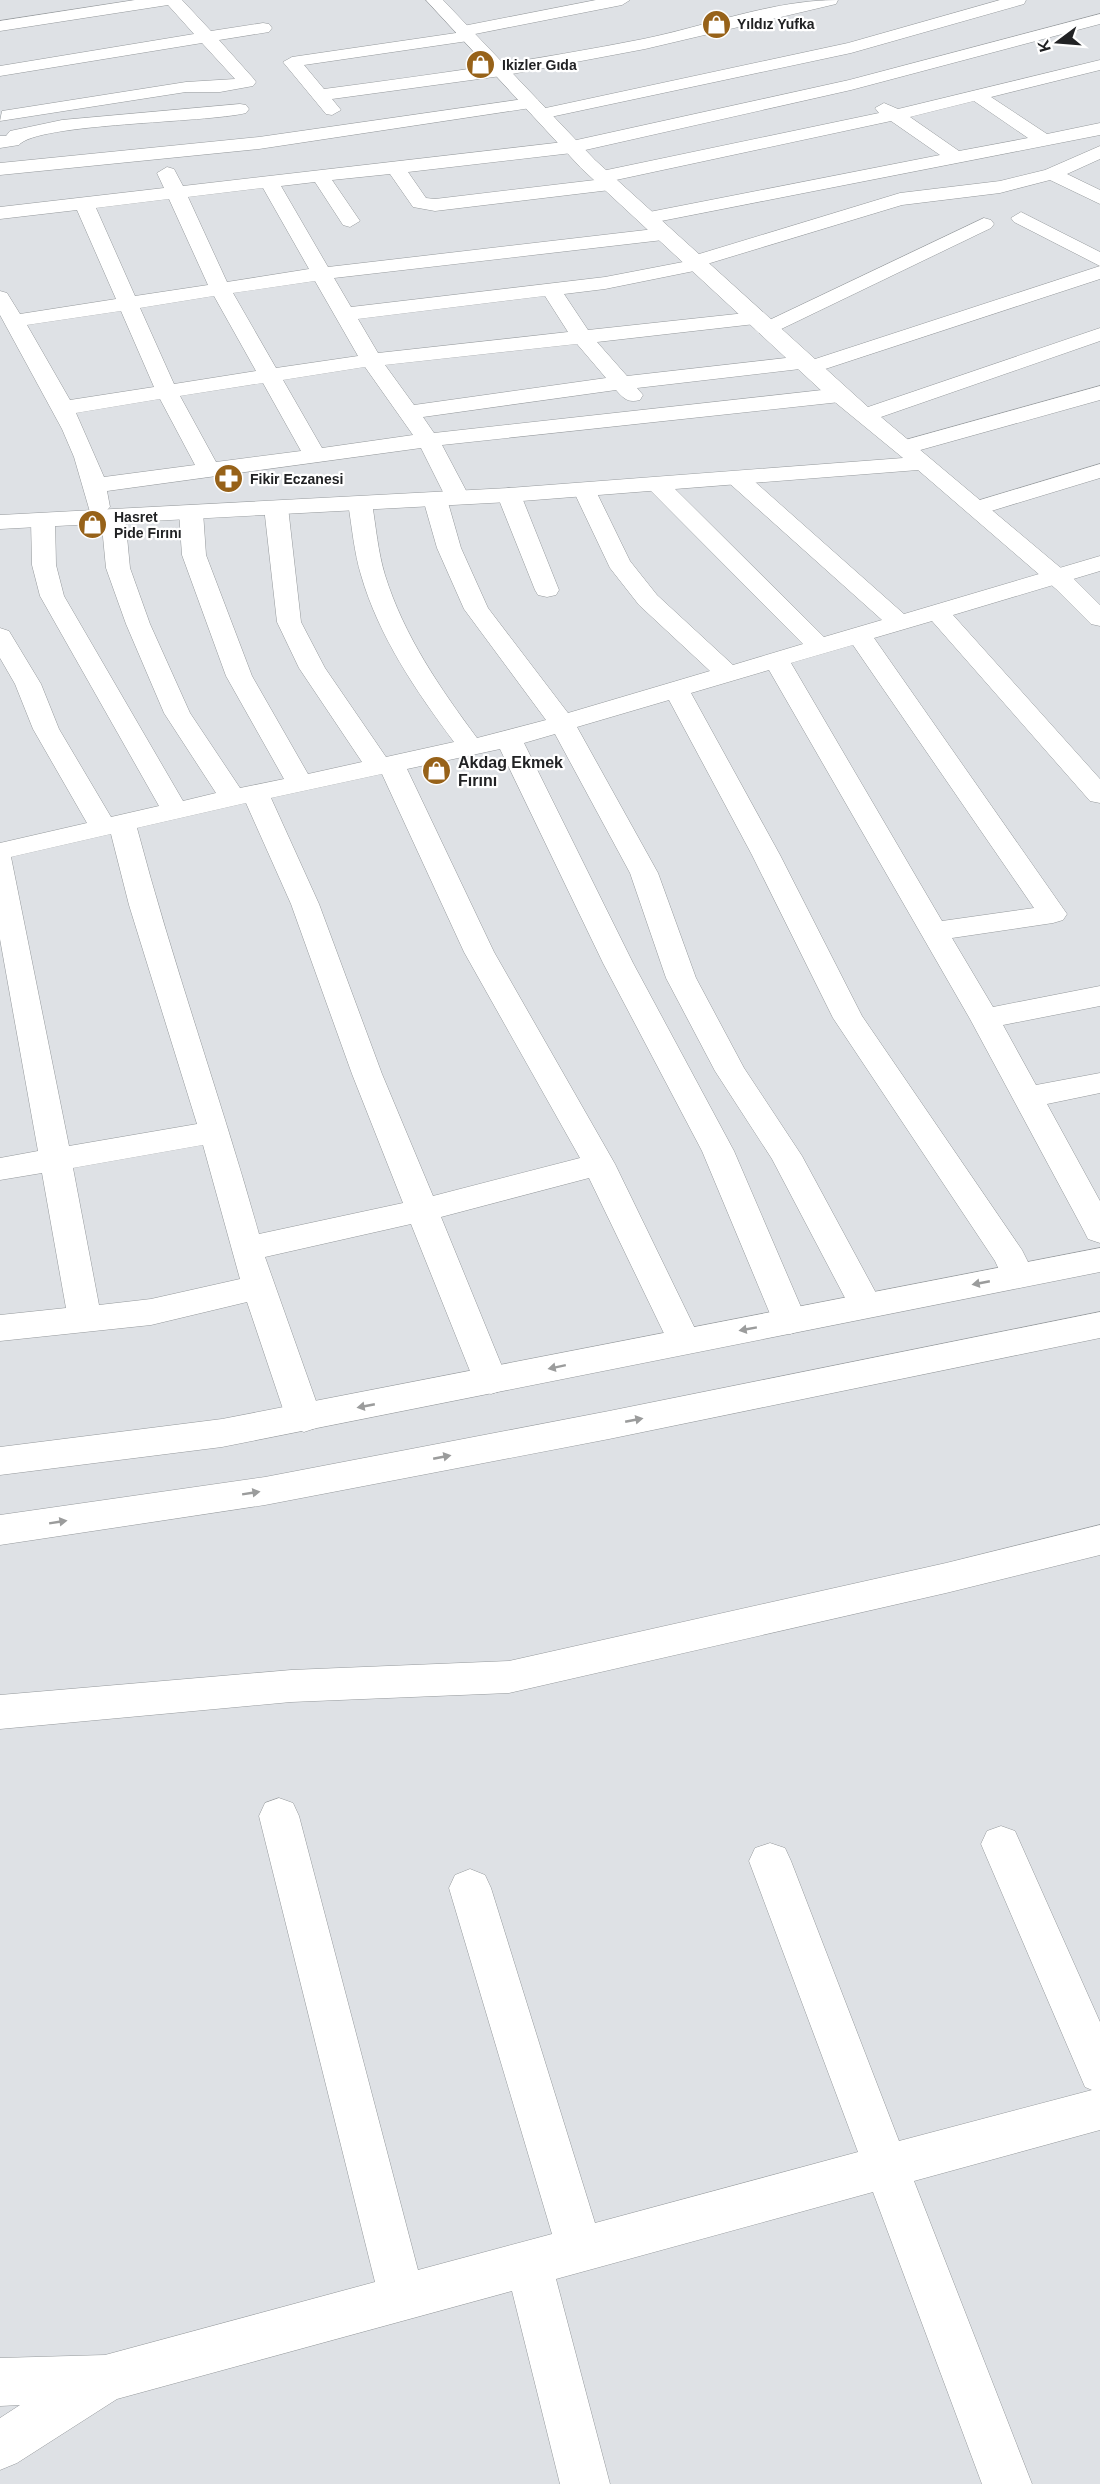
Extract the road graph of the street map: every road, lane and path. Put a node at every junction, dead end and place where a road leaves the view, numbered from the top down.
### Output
1 (32, 0) edge
2 (434, 0) edge
3 (622, 0) edge
4 (830, 0) edge
5 (1013, 1) edge
6 (178, 3) edge
7 (1100, 18) edge
8 (50, 19) junction
9 (0, 26) edge
10 (262, 28) dead end
11 (465, 34) junction
12 (209, 37) junction
13 (143, 48) junction
14 (63, 61) junction
15 (1100, 64) edge
16 (0, 72) edge
17 (501, 72) junction
18 (851, 85) junction
19 (227, 86) junction
20 (178, 88) junction
21 (319, 95) junction
22 (976, 95) junction
23 (95, 101) junction
24 (240, 109) junction
25 (536, 109) junction
26 (896, 116) junction
27 (4, 126) edge
28 (1100, 129) edge
29 (349, 130) junction
30 (1044, 140) junction
31 (259, 143) junction
32 (572, 147) junction
33 (1100, 152) edge
34 (157, 153) junction
35 (957, 158) junction
36 (45, 165) junction
37 (395, 167) junction
38 (0, 169) edge
39 (1052, 174) junction
40 (320, 176) junction
41 (606, 181) junction
42 (269, 182) junction
43 (176, 191) junction
44 (1100, 198) edge
45 (84, 203) junction
46 (61, 206) junction
47 (0, 213) edge
48 (646, 218) junction
49 (1022, 218) dead end
50 (350, 221) dead end
51 (984, 224) dead end
52 (663, 234) junction
53 (1100, 260) edge
54 (695, 264) junction
55 (1100, 272) edge
56 (319, 274) junction
57 (220, 289) junction
58 (550, 289) junction
59 (0, 297) edge
60 (127, 304) junction
61 (345, 314) junction
62 (13, 321) junction
63 (760, 324) junction
64 (1100, 334) edge
65 (582, 337) junction
66 (371, 360) junction
67 (806, 365) junction
68 (270, 376) junction
69 (621, 383) junction
70 (167, 392) junction
71 (1100, 393) edge
72 (840, 395) junction
73 (63, 408) junction
74 (408, 412) junction
75 (652, 415) junction
76 (865, 415) junction
77 (428, 440) junction
78 (906, 447) junction
79 (315, 456) junction
80 (925, 463) junction
81 (210, 470) junction
82 (1100, 471) edge
83 (737, 478) junction
84 (97, 485) junction
85 (658, 485) junction
86 (585, 490) junction
87 (509, 495) junction
88 (446, 499) junction
89 (360, 503) junction
90 (276, 507) junction
91 (978, 508) junction
92 (191, 512) junction
93 (106, 517) junction
94 (43, 520) junction
95 (0, 522) edge
96 (1100, 563) edge
97 (1056, 576) junction
98 (547, 590) dead end
99 (937, 612) junction
100 (1100, 619) edge
101 (900, 623) junction
102 (859, 635) junction
103 (0, 636) edge
104 (820, 646) junction
105 (777, 660) junction
106 (728, 674) junction
107 (0, 684) edge
108 (28, 684) junction
109 (676, 689) junction
110 (562, 723) junction
111 (509, 739) junction
112 (471, 747) junction
113 (385, 765) junction
114 (300, 783) junction
115 (244, 795) junction
116 (1100, 795) edge
117 (175, 811) junction
118 (113, 825) junction
119 (0, 851) edge
120 (0, 861) edge
121 (934, 931) junction
122 (1100, 996) edge
123 (985, 1019) junction
124 (1100, 1083) edge
125 (1029, 1097) junction
126 (215, 1132) junction
127 (58, 1161) junction
128 (599, 1164) junction
129 (0, 1169) edge
130 (424, 1210) junction
131 (1100, 1231) edge
132 (246, 1249) junction
133 (1100, 1260) edge
134 (1018, 1276) junction
135 (259, 1287) junction
136 (867, 1306) junction
137 (85, 1319) junction
138 (790, 1321) junction
139 (1100, 1325) edge
140 (0, 1328) edge
141 (684, 1341) junction
142 (491, 1381) junction
143 (304, 1418) junction
144 (0, 1461) edge
145 (0, 1530) edge
146 (1100, 1540) edge
147 (0, 1712) edge
148 (279, 1816) dead end
149 (1001, 1844) dead end
150 (770, 1861) dead end
151 (470, 1888) dead end
152 (1100, 2072) edge
153 (1100, 2109) edge
154 (887, 2167) junction
155 (580, 2250) junction
156 (529, 2264) junction
157 (402, 2298) junction
158 (106, 2378) junction
159 (0, 2382) edge
160 (0, 2446) edge
161 (585, 2484) edge
162 (1006, 2484) edge

1 - 8 street
2 - 11 street
3 - 11 street
4 - 17 street
5 - 25 street
6 - 8 street
6 - 12 street
7 - 18 street
8 - 9 street
10 - 12 street
11 - 17 street
11 - 21 street
12 - 13 street
12 - 19 street
13 - 14 street
13 - 20 street
14 - 16 street
14 - 23 street
15 - 22 street
17 - 21 street
17 - 25 street
18 - 26 street
18 - 32 street
19 - 20 street
19 - 24 street
20 - 23 street
21 - 29 street
22 - 26 street
22 - 30 street
23 - 27 street
24 - 27 street
24 - 31 street
25 - 29 street
25 - 32 street
26 - 35 street
26 - 41 street
28 - 30 street
29 - 31 street
30 - 35 street
31 - 34 street
32 - 37 street
32 - 41 street
33 - 39 street
34 - 36 street
34 - 43 street
35 - 48 street
36 - 38 street
36 - 46 street
37 - 40 street
37 - 41 street
39 - 44 street
39 - 54 street
40 - 42 street
40 - 50 street
41 - 48 street
42 - 43 street
42 - 56 street
43 - 45 street
43 - 57 street
45 - 46 street
45 - 60 street
46 - 47 street
48 - 52 street
49 - 53 street
51 - 63 street
52 - 54 street
52 - 56 street
54 - 58 street
54 - 63 street
55 - 67 street
56 - 57 street
56 - 61 street
57 - 60 street
57 - 68 street
58 - 61 street
58 - 65 street
59 - 62 street
60 - 62 street
60 - 70 street
61 - 66 street
62 - 73 street
63 - 65 street
63 - 67 street
64 - 76 street
65 - 66 street
65 - 69 street
66 - 68 street
66 - 74 street
67 - 69 street
67 - 72 street
68 - 70 street
68 - 79 street
69 - 74 street
69 - 75 street
70 - 73 street
70 - 81 street
71 - 78 street
72 - 75 street
72 - 76 street
73 - 84 street
74 - 77 street
75 - 77 street
76 - 78 street
77 - 79 street
77 - 88 street
78 - 80 street
79 - 81 street
80 - 83 street
80 - 91 street
81 - 84 street
82 - 91 street
83 - 85 street
83 - 101 street
84 - 93 street
85 - 86 street
85 - 104 street
86 - 87 street
86 - 106 street
87 - 88 street
87 - 98 street
88 - 89 street
88 - 110 street
89 - 90 street
89 - 112 street
90 - 92 street
90 - 113 street
91 - 97 street
92 - 93 street
92 - 114 street
93 - 94 street
93 - 115 street
94 - 95 street
94 - 117 street
96 - 97 street
97 - 99 street
97 - 100 street
99 - 101 street
99 - 116 street
101 - 102 street
102 - 104 street
102 - 121 street
103 - 108 street
104 - 105 street
105 - 106 street
105 - 121 street
106 - 109 street
107 - 108 street
108 - 118 street
109 - 110 street
109 - 134 street
110 - 111 street
110 - 136 street
111 - 112 street
111 - 138 street
112 - 113 street
113 - 114 street
113 - 128 street
114 - 115 street
115 - 117 street
115 - 130 street
117 - 118 street
118 - 119 street
118 - 126 street
120 - 127 street
121 - 123 street
122 - 123 street
123 - 125 street
124 - 125 street
125 - 131 street
126 - 127 street
126 - 132 street
127 - 129 street
127 - 137 street
128 - 130 street
128 - 141 street
130 - 132 street
130 - 142 street
132 - 135 street
133 - 134 street
134 -> 136 street
135 - 137 street
135 - 143 street
136 - 138 street
137 - 140 street
138 -> 141 street
145 -> 139 street
141 -> 142 street
142 -> 143 street
143 - 144 street
146 - 147 street
148 - 157 street
149 - 152 street
150 - 154 street
151 - 155 street
153 - 154 street
154 - 155 street
154 - 162 street
155 - 156 street
156 - 157 street
156 - 161 street
157 - 158 street
158 - 159 street
158 - 160 street

